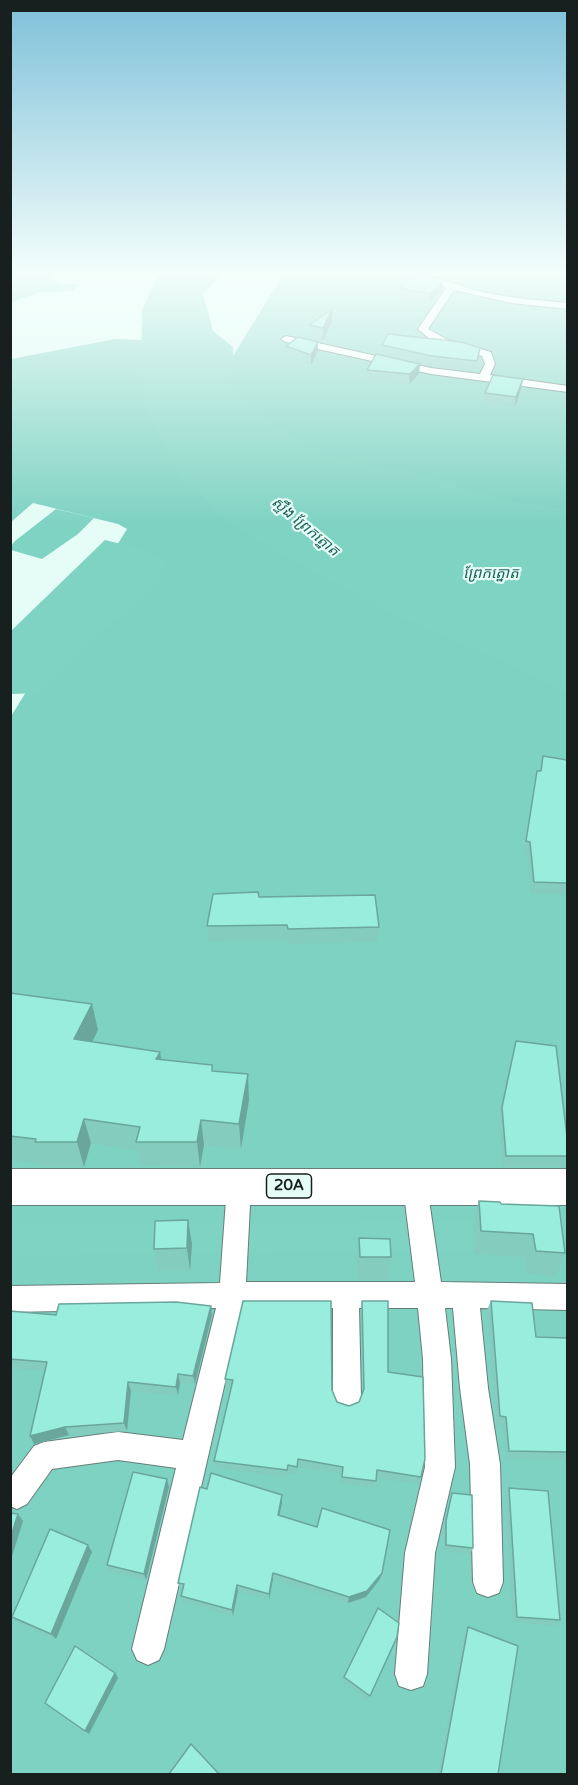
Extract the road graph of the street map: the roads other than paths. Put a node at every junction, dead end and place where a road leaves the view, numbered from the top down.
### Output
1 (371, 358) edge
2 (488, 358) edge
3 (483, 378) junction
4 (567, 389) edge
5 (415, 1186) junction
6 (10, 1187) edge
7 (567, 1187) edge
8 (238, 1204) junction
9 (429, 1283) junction
10 (233, 1285) junction
11 (346, 1295) junction
12 (465, 1295) junction
13 (567, 1297) edge
14 (10, 1299) edge
15 (347, 1398) dead end
16 (194, 1456) junction
17 (16, 1494) dead end
18 (488, 1582) dead end
19 (148, 1649) dead end
20 (411, 1674) dead end

1 - 3 street
2 - 3 street
3 - 4 street
5 - 7 main road, 20A
5 - 8 main road, 20A
5 - 9 street
6 - 8 main road, 20A
8 - 10 street
9 - 11 street
9 - 12 street
9 - 20 street
10 - 11 street
10 - 14 street
10 - 16 street
11 - 15 street
12 - 13 street
12 - 18 street
16 - 17 street
16 - 19 street

